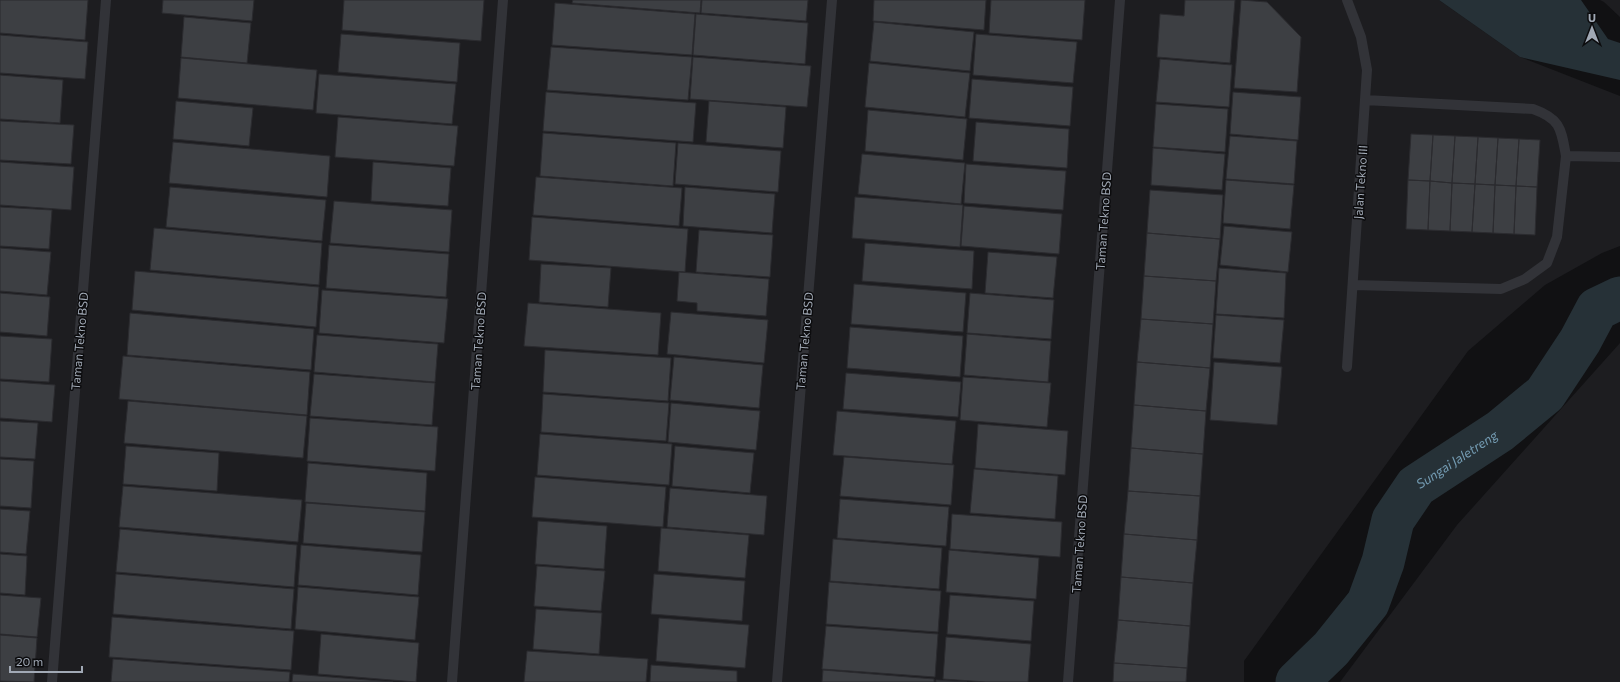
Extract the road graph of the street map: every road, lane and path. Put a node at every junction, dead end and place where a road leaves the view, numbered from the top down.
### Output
1 (106, 0) edge
2 (503, 0) edge
3 (832, 0) edge
4 (1120, 0) edge
5 (1347, 0) edge
6 (1365, 100) junction
7 (1566, 156) junction
8 (1620, 157) edge
9 (1354, 285) junction
10 (1347, 367) dead end
11 (52, 682) edge
12 (452, 682) edge
13 (777, 682) edge
14 (1068, 682) edge

1 - 11 lane, Taman Tekno BSD
2 - 12 lane, Taman Tekno BSD
3 - 13 lane, Taman Tekno BSD
4 - 14 lane, Taman Tekno BSD
5 - 6 lane, Jalan Tekno III
6 - 7 lane
6 - 9 lane, Jalan Tekno III
7 - 8 lane
7 - 9 lane
9 - 10 lane, Jalan Tekno III

